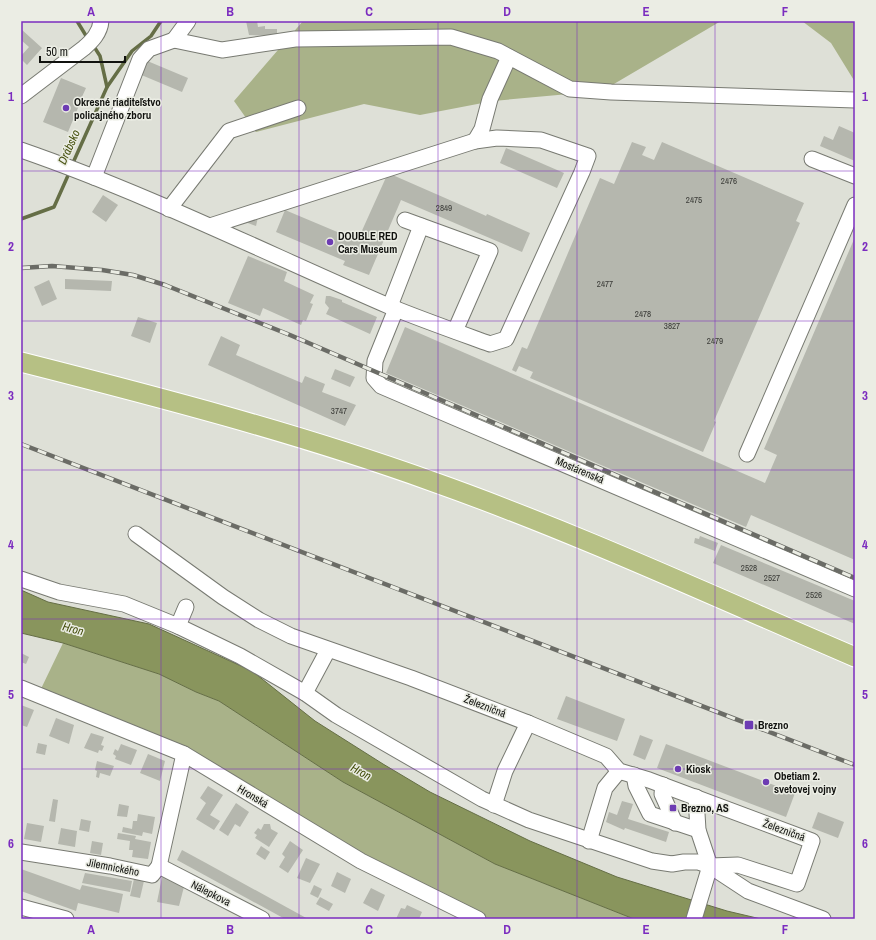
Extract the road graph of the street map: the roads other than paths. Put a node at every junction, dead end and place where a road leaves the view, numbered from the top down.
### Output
1 (101, 21) edge
2 (188, 21) edge
3 (174, 40) junction
4 (509, 56) junction
5 (21, 96) edge
6 (855, 100) edge
7 (298, 108) dead end
8 (475, 141) junction
9 (21, 150) edge
10 (812, 159) dead end
11 (855, 176) edge
12 (94, 177) junction
13 (855, 205) edge
14 (169, 209) junction
15 (405, 220) dead end
16 (210, 226) junction
17 (421, 226) junction
18 (393, 307) junction
19 (456, 331) junction
20 (21, 362) edge
21 (747, 454) dead end
22 (136, 534) dead end
23 (21, 579) edge
24 (855, 589) edge
25 (186, 607) dead end
26 (178, 626) junction
27 (328, 650) junction
28 (855, 657) edge
29 (21, 688) edge
30 (305, 693) junction
31 (528, 723) junction
32 (184, 754) junction
33 (619, 771) junction
34 (634, 775) junction
35 (663, 785) junction
36 (696, 797) junction
37 (494, 805) junction
38 (680, 824) junction
39 (589, 840) junction
40 (21, 852) edge
41 (159, 866) junction
42 (710, 866) junction
43 (21, 907) edge
44 (66, 919) edge
45 (262, 919) edge
46 (478, 919) edge
47 (694, 919) edge
48 (824, 919) edge

1 - 5 street
2 - 3 street
3 - 4 street
3 - 12 street
4 - 6 street
4 - 8 street
7 - 14 street
8 - 16 street
8 - 19 street
9 - 12 street
10 - 11 street
12 - 14 street
13 - 21 street
14 - 16 street
15 - 17 street
16 - 18 street
17 - 18 street, Mostárenská
17 - 19 street
18 - 19 street
18 - 24 street, Mostárenská
20 - 28 main road
22 - 27 street, Železničná
23 - 26 street
25 - 26 street
26 - 30 street
27 - 30 street
27 - 31 street, Železničná
29 - 32 street, Hronská
30 - 37 street
31 - 33 street, Železničná
31 - 37 street
32 - 41 street
32 - 46 street, Hronská
33 - 34 street, Železničná
33 - 39 street
34 - 35 street, Železničná
34 - 38 street
35 - 36 street, Železničná
35 - 38 street
35 - 38 street
36 - 38 street
36 - 42 street, Železničná
37 - 39 street
38 - 42 street
39 - 42 street
40 - 41 street, Jilemnického
41 - 45 street, Nálepkova
42 - 47 street
42 - 48 street
43 - 44 street

